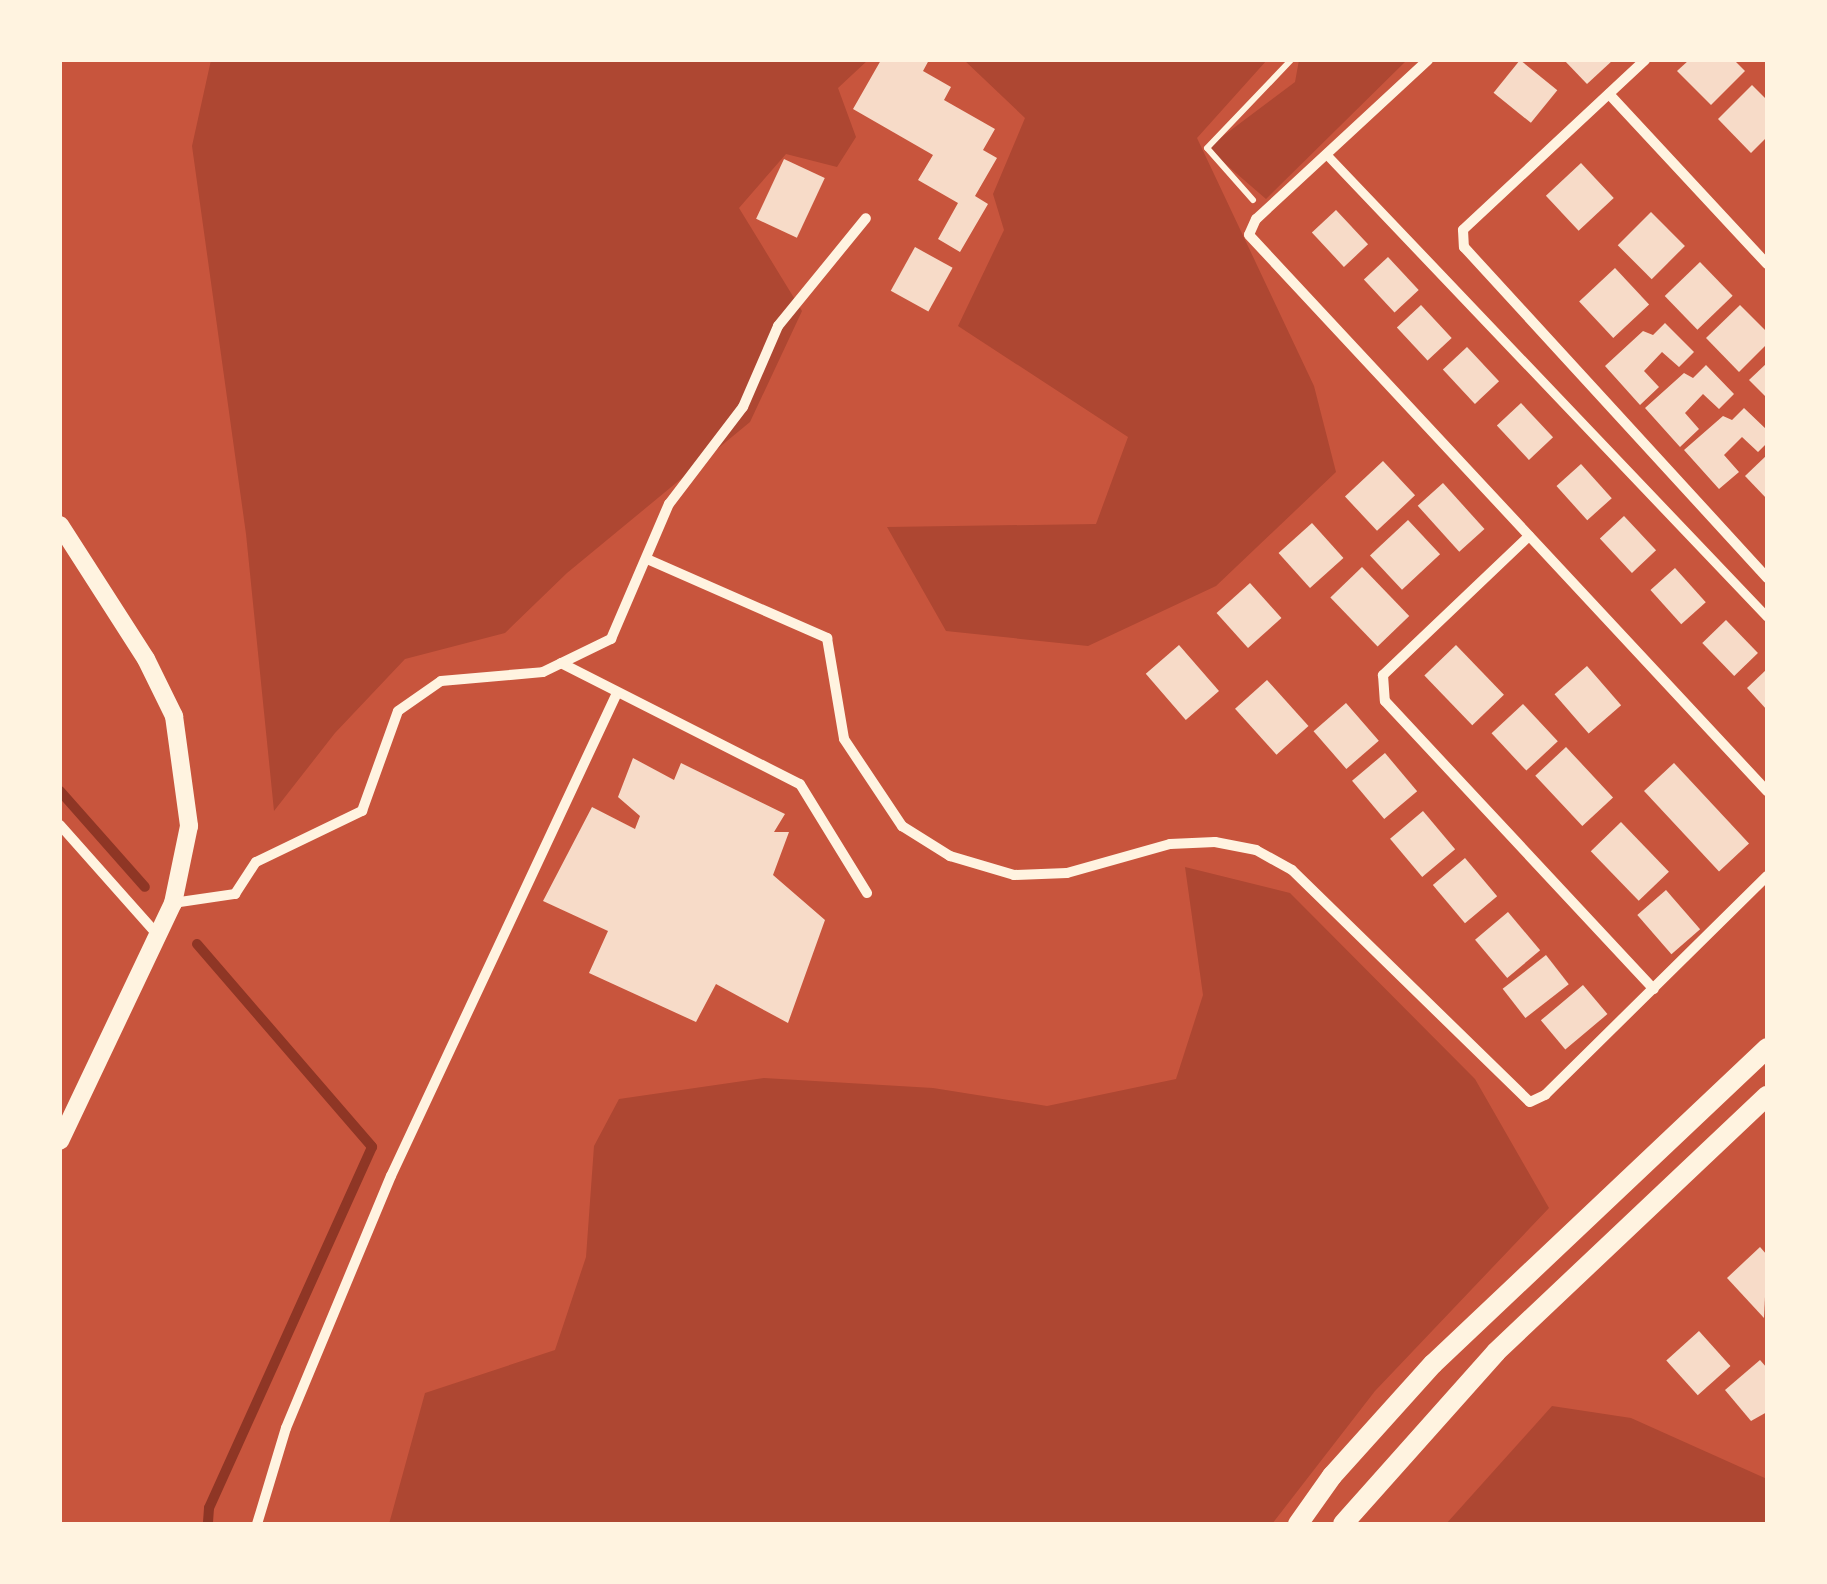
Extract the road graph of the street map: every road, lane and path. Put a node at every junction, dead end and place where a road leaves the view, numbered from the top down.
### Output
1 (1292, 60) edge
2 (1428, 60) edge
3 (1645, 60) edge
4 (1608, 94) junction
5 (1326, 154) junction
6 (1264, 212) junction
7 (866, 218) dead end
8 (1767, 264) edge
9 (60, 525) edge
10 (1529, 536) junction
11 (648, 559) junction
12 (1767, 578) edge
13 (1767, 617) edge
14 (561, 663) junction
15 (616, 695) junction
16 (1767, 791) edge
17 (60, 825) edge
18 (1767, 876) edge
19 (867, 893) dead end
20 (173, 903) junction
21 (156, 933) junction
22 (1654, 988) junction
23 (1767, 1048) edge
24 (1767, 1096) edge
25 (60, 1141) edge
26 (257, 1524) edge
27 (1298, 1524) edge
28 (1343, 1524) edge

1 - 6 path
2 - 5 street
3 - 4 street
4 - 8 street
4 - 12 street
5 - 6 street
5 - 13 street
6 - 10 street
7 - 11 street
9 - 20 street
10 - 16 street
10 - 22 street
11 - 14 street
11 - 22 street
14 - 15 street
14 - 20 street
15 - 19 street
15 - 26 street
17 - 21 street
18 - 22 street
20 - 21 street
21 - 25 street
23 - 27 main road
24 - 28 main road

